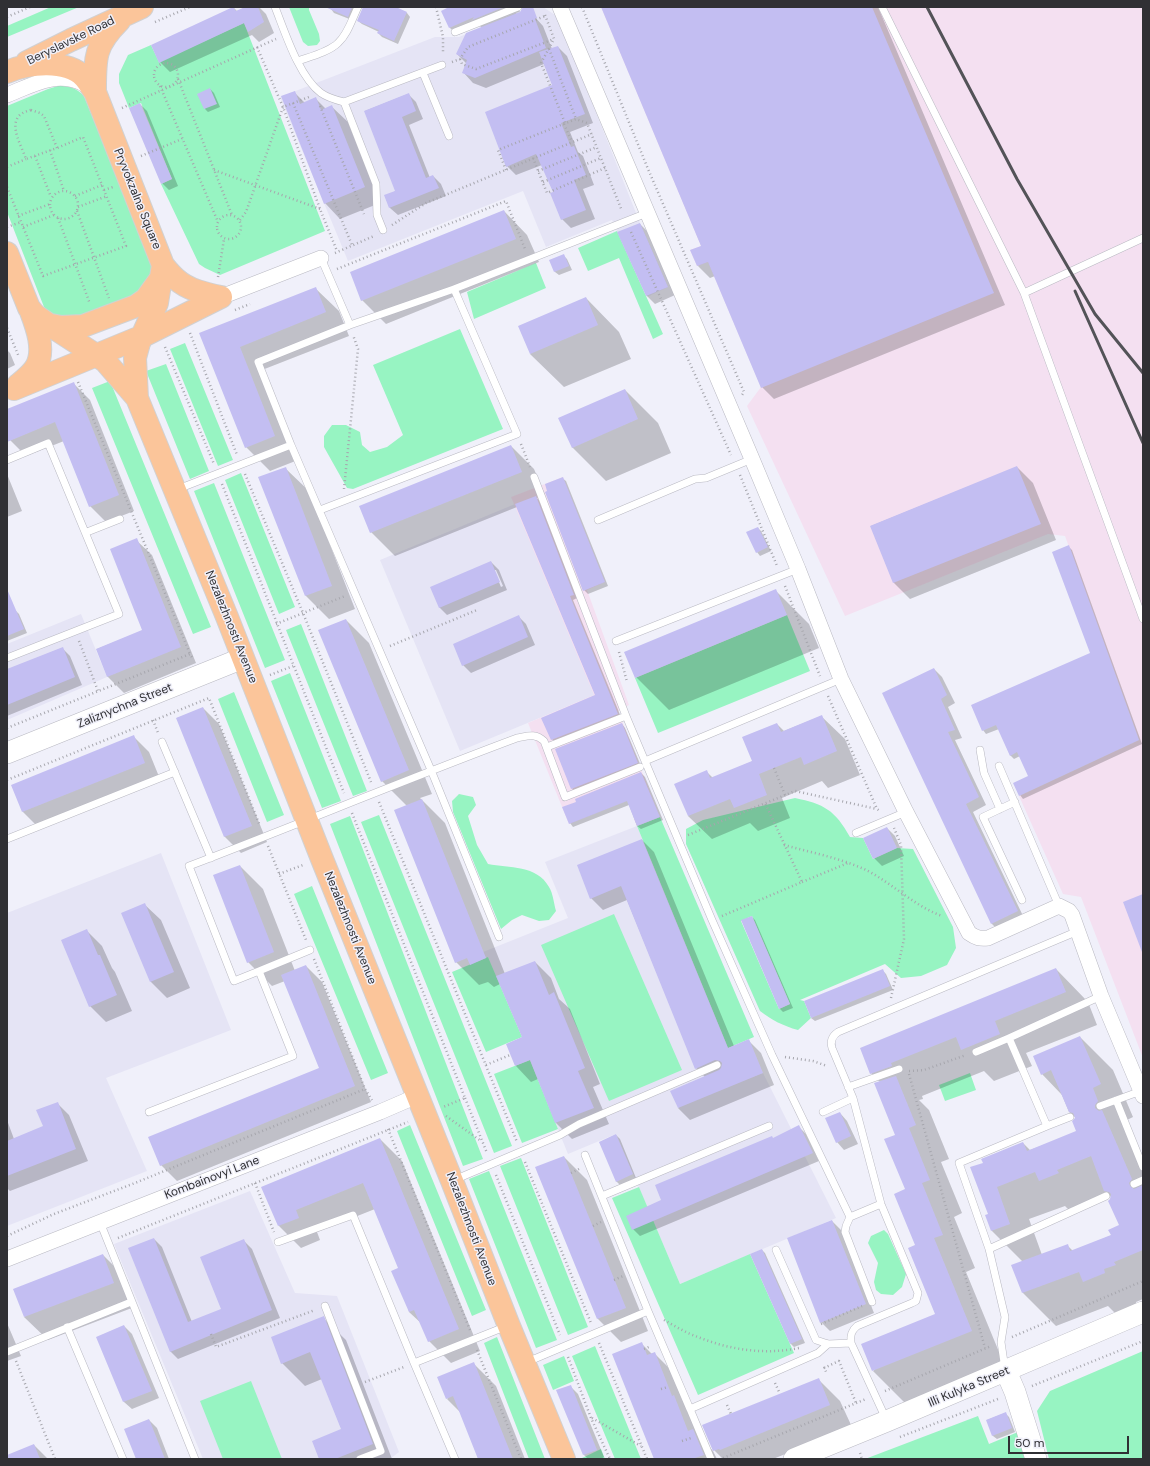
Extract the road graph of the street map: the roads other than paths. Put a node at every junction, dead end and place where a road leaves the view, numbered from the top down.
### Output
1 (275, 7) edge
2 (358, 7) edge
3 (518, 7) edge
4 (882, 7) edge
5 (554, 9) edge
6 (140, 15) edge
7 (455, 32) dead end
8 (298, 62) junction
9 (442, 65) road end
10 (12, 69) edge
11 (423, 72) junction
12 (94, 92) junction
13 (7, 95) edge
14 (344, 102) junction
15 (449, 136) dead end
16 (647, 213) junction
17 (383, 230) road end
18 (1143, 238) edge
19 (7, 253) edge
20 (321, 258) joint
21 (162, 272) junction
22 (454, 289) junction
23 (1024, 294) junction
24 (224, 296) junction
25 (29, 308) junction
26 (350, 325) junction
27 (52, 327) junction
28 (143, 336) junction
29 (97, 355) junction
30 (11, 390) edge
31 (137, 398) junction
32 (291, 445) junction
33 (752, 459) junction
34 (7, 460) edge
35 (534, 477) road end
36 (175, 490) junction
37 (320, 510) junction
38 (120, 519) dead end
39 (598, 520) dead end
40 (86, 532) junction
41 (798, 569) junction
42 (1143, 619) edge
43 (616, 641) road end
44 (7, 658) edge
45 (243, 658) junction
46 (841, 680) junction
47 (626, 716) junction
48 (162, 742) dead end
49 (547, 747) junction
50 (980, 750) dead end
51 (7, 753) edge
52 (642, 764) junction
53 (999, 766) dead end
54 (431, 770) junction
55 (175, 772) junction
56 (1015, 802) junction
57 (1000, 810) junction
58 (906, 812) junction
59 (307, 820) junction
60 (856, 833) dead end
61 (7, 839) edge
62 (211, 858) junction
63 (1022, 900) dead end
64 (1059, 906) junction
65 (1078, 931) junction
66 (499, 937) dead end
67 (310, 950) road end
68 (259, 970) junction
69 (1101, 996) junction
70 (1009, 1038) junction
71 (976, 1052) road end
72 (717, 1065) dead end
73 (899, 1069) road end
74 (848, 1087) junction
75 (1142, 1094) edge
76 (853, 1098) junction
77 (1116, 1100) junction
78 (1100, 1106) dead end
79 (427, 1107) junction
80 (149, 1112) dead end
81 (823, 1112) dead end
82 (1070, 1117) dead end
83 (769, 1126) dead end
84 (1047, 1126) junction
85 (585, 1154) dead end
86 (1143, 1167) edge
87 (1143, 1180) edge
88 (452, 1181) junction
89 (1134, 1184) dead end
90 (602, 1196) junction
91 (1106, 1196) dead end
92 (881, 1204) junction
93 (850, 1217) junction
94 (100, 1222) junction
95 (278, 1242) road end
96 (988, 1249) junction
97 (776, 1250) dead end
98 (7, 1259) edge
99 (131, 1302) junction
100 (872, 1302) road end
101 (325, 1306) road end
102 (648, 1311) junction
103 (1143, 1312) edge
104 (509, 1326) junction
105 (67, 1327) junction
106 (851, 1343) junction
107 (828, 1344) junction
108 (9, 1351) edge
109 (414, 1363) junction
110 (524, 1363) junction
111 (1006, 1371) junction
112 (690, 1409) junction
113 (892, 1430) junction
114 (123, 1459) edge
115 (195, 1459) edge
116 (360, 1459) edge
117 (455, 1459) edge
118 (564, 1459) edge
119 (711, 1459) edge
120 (794, 1459) edge
121 (1036, 1459) edge

1 - 8 lane
2 - 8 lane
3 - 7 lane
4 - 23 lane
5 - 16 street
6 - 10 main road, Beryslavske Road
6 - 12 main road, Beryslavske Road
8 - 14 lane
9 - 11 lane
10 - 12 main road, Pryvokzalna Square
11 - 14 lane
11 - 15 lane
12 - 13 street
12 - 21 main road, Pryvokzalna Square
14 - 17 lane
16 - 22 lane
16 - 33 street
18 - 23 lane
19 - 25 main road
20 - 24 street
20 - 26 lane
21 - 24 main road
21 - 27 main road
21 - 28 main road, Nezalezhnosti Avenue
22 - 26 lane
22 - 37 lane
23 - 42 lane
24 - 28 main road
25 - 27 main road
25 - 30 main road
26 - 32 lane
27 - 29 main road, Nezalezhnosti Avenue
28 - 29 main road
28 - 31 main road, Nezalezhnosti Avenue
29 - 30 main road
29 - 31 main road, Nezalezhnosti Avenue
31 - 36 main road, Nezalezhnosti Avenue
32 - 36 lane
32 - 37 lane
33 - 39 lane
33 - 41 street
34 - 40 lane
35 - 47 lane
36 - 45 main road, Nezalezhnosti Avenue
37 - 54 lane
38 - 40 lane
40 - 44 lane
41 - 43 lane
41 - 46 street
45 - 51 street, Zaliznychna Street
45 - 59 main road, Nezalezhnosti Avenue
46 - 52 lane
46 - 58 street
47 - 49 lane
47 - 52 lane
48 - 55 lane
49 - 52 lane
49 - 54 lane
50 - 57 lane
52 - 93 lane
53 - 56 lane
54 - 59 lane
54 - 66 lane
55 - 61 lane
55 - 62 lane
56 - 57 lane
56 - 64 lane
57 - 63 lane
58 - 60 lane
58 - 64 street
59 - 62 lane
59 - 79 main road, Nezalezhnosti Avenue
62 - 68 lane
64 - 65 street
65 - 69 street
65 - 74 lane
67 - 68 lane
68 - 80 lane
69 - 70 lane
69 - 75 street
70 - 71 lane
70 - 84 lane
72 - 88 lane
73 - 74 lane
74 - 76 lane
75 - 77 lane
76 - 81 lane
76 - 92 lane
77 - 78 lane
77 - 86 lane
79 - 88 main road, Nezalezhnosti Avenue
79 - 94 street, Kombainovyi Lane
82 - 84 lane
83 - 90 lane
84 - 96 lane
85 - 90 lane
87 - 89 lane
88 - 104 main road, Nezalezhnosti Avenue
90 - 102 lane
91 - 96 lane
92 - 93 lane
92 - 106 lane
93 - 100 lane
94 - 98 street, Kombainovyi Lane
94 - 99 lane
95 - 109 lane
96 - 111 lane
97 - 107 lane
99 - 105 lane
99 - 115 lane
101 - 116 lane
102 - 110 lane
102 - 112 lane
103 - 111 street, Illi Kulyka Street
104 - 109 lane
104 - 110 main road, Nezalezhnosti Avenue
105 - 108 lane
105 - 114 lane
106 - 107 lane
106 - 113 lane
107 - 112 lane
109 - 117 lane
110 - 118 main road, Nezalezhnosti Avenue
111 - 113 street, Illi Kulyka Street
111 - 121 street
112 - 119 lane
113 - 120 street, Illi Kulyka Street

